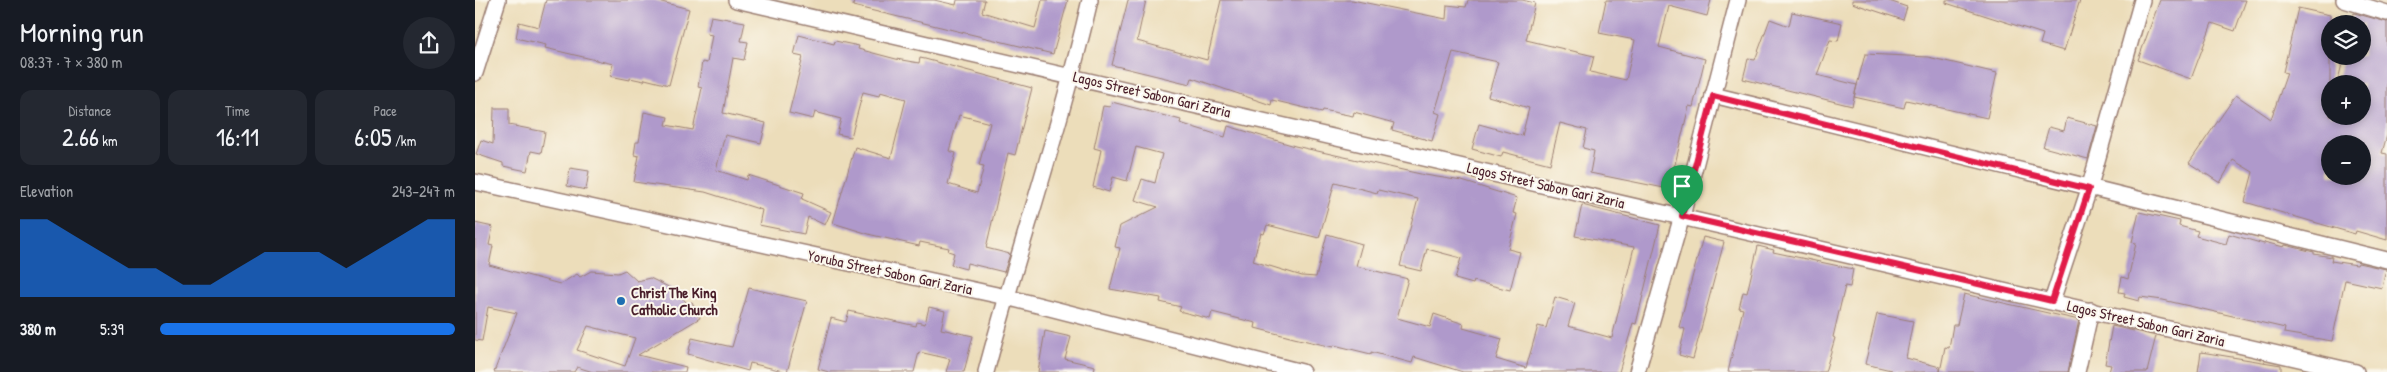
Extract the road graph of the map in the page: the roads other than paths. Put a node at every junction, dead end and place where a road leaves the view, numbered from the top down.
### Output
1 (498, 0) edge
2 (736, 0) edge
3 (1090, 0) edge
4 (1738, 0) edge
5 (2142, 0) edge
6 (2344, 0) edge
7 (2387, 13) edge
8 (475, 73) edge
9 (1072, 76) junction
10 (1713, 96) junction
11 (475, 182) edge
12 (2089, 189) junction
13 (1682, 216) junction
14 (2387, 260) edge
15 (1005, 297) junction
16 (2052, 301) junction
17 (2091, 310) junction
18 (986, 372) edge
19 (1302, 372) edge
20 (1637, 372) edge
21 (2077, 372) edge
22 (2356, 372) edge

1 - 8 street
2 - 9 street, Lagos Street Sabon Gari Zaria
3 - 9 street
4 - 10 street
5 - 12 street
6 - 7 street
9 - 13 street, Lagos Street Sabon Gari Zaria
9 - 15 street
10 - 12 street
10 - 13 street
11 - 15 street, Yoruba Street Sabon Gari Zaria
12 - 14 street
12 - 16 street
13 - 16 street, Lagos Street Sabon Gari Zaria
13 - 20 street
15 - 18 street
15 - 19 street, Yoruba Street Sabon Gari Zaria
16 - 17 street, Lagos Street Sabon Gari Zaria
17 - 21 street
17 - 22 street, Lagos Street Sabon Gari Zaria

